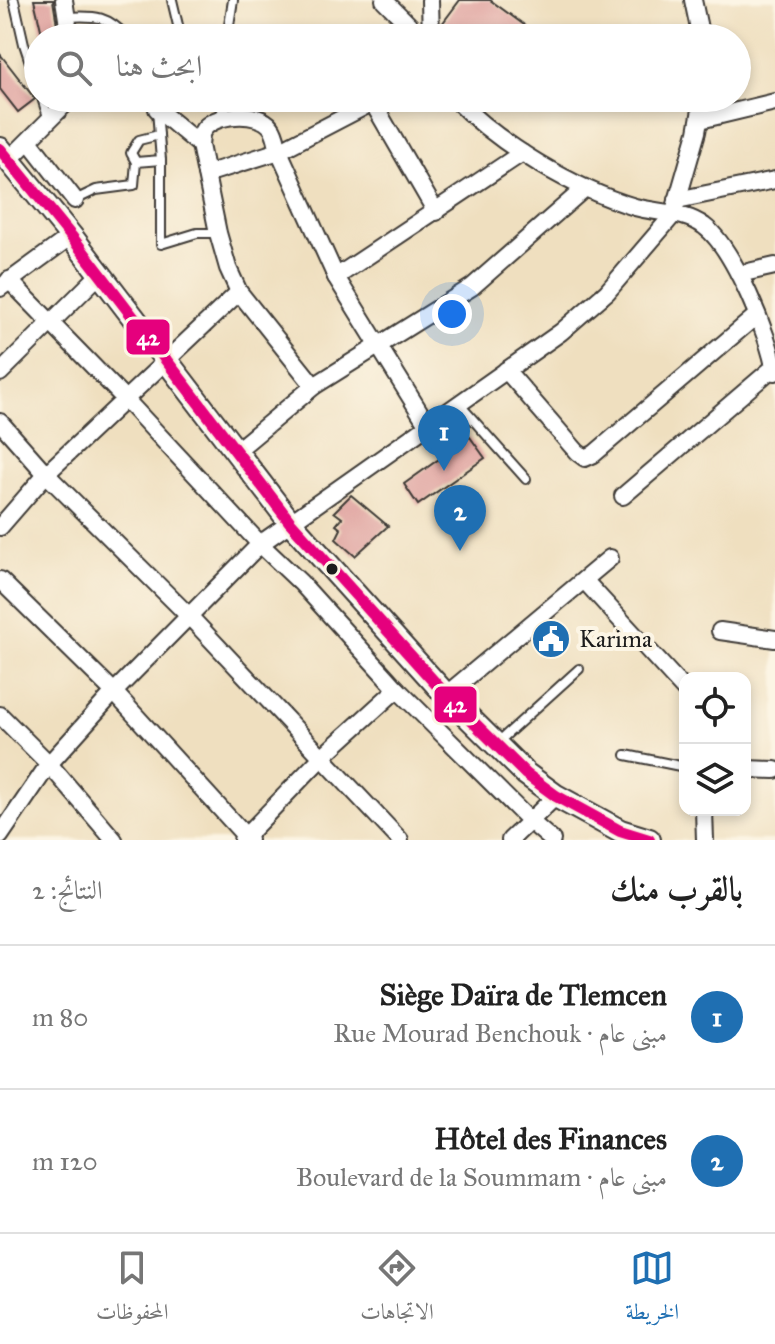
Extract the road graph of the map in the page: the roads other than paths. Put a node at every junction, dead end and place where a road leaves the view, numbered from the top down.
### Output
1 (14, 0) edge
2 (64, 0) edge
3 (172, 0) edge
4 (233, 0) edge
5 (384, 0) edge
6 (430, 0) edge
7 (693, 0) edge
8 (67, 17) junction
9 (68, 24) edge
10 (115, 24) edge
11 (178, 24) edge
12 (229, 24) edge
13 (408, 24) edge
14 (431, 24) edge
15 (698, 24) edge
16 (24, 44) edge
17 (775, 102) edge
18 (751, 108) edge
19 (47, 112) edge
20 (58, 112) edge
21 (157, 112) edge
22 (165, 112) edge
23 (222, 112) edge
24 (354, 112) edge
25 (383, 112) edge
26 (467, 112) edge
27 (701, 112) edge
28 (733, 112) edge
29 (223, 119) junction
30 (700, 120) junction
31 (50, 121) junction
32 (159, 135) junction
33 (29, 141) junction
34 (200, 145) junction
35 (279, 151) junction
36 (522, 153) junction
37 (4, 155) edge
38 (161, 160) junction
39 (136, 162) junction
40 (206, 174) junction
41 (775, 180) edge
42 (585, 188) junction
43 (75, 200) joint
44 (675, 208) junction
45 (436, 212) junction
46 (218, 233) junction
47 (71, 236) junction
48 (775, 266) edge
49 (100, 274) junction
50 (739, 274) junction
51 (336, 277) junction
52 (4, 284) edge
53 (239, 292) junction
54 (51, 323) junction
55 (766, 324) edge
56 (379, 347) junction
57 (167, 360) junction
58 (506, 370) junction
59 (775, 370) edge
60 (0, 373) edge
61 (314, 386) junction
62 (126, 400) junction
63 (458, 403) junction
64 (0, 422) edge
65 (427, 424) junction
66 (236, 451) junction
67 (46, 474) junction
68 (526, 479) dead end
69 (623, 496) dead end
70 (290, 522) junction
71 (0, 527) edge
72 (260, 544) junction
73 (610, 558) dead end
74 (0, 580) edge
75 (584, 580) junction
76 (190, 617) junction
77 (720, 631) dead end
78 (775, 639) edge
79 (579, 669) dead end
80 (679, 683) edge
81 (397, 689) junction
82 (114, 692) junction
83 (446, 695) junction
84 (0, 715) edge
85 (495, 744) junction
86 (626, 755) dead end
87 (323, 756) junction
88 (49, 764) junction
89 (679, 766) edge
90 (556, 796) junction
91 (704, 816) edge
92 (530, 821) junction
93 (0, 836) edge
94 (246, 839) edge
95 (114, 840) edge
96 (400, 840) edge
97 (510, 840) edge
98 (552, 840) edge
99 (649, 840) edge
100 (705, 840) edge

1 - 16 lane
2 - 8 street
3 - 11 lane
4 - 12 lane
5 - 13 street
6 - 14 street
7 - 15 street
8 - 9 street
8 - 10 lane
17 - 18 street
19 - 31 lane
20 - 31 street
21 - 32 lane
22 - 34 street
23 - 29 lane
24 - 35 street
25 - 45 street
26 - 36 street
27 - 30 street
28 - 30 street
29 - 34 street
29 - 35 street
30 - 44 street
31 - 33 street
32 - 38 lane
32 - 39 lane
33 - 37 street
33 - 43 street
34 - 40 street
35 - 40 street
35 - 51 street
36 - 42 street
36 - 45 street
37 - 47 main road
38 - 39 lane
38 - 46 lane
39 - 43 lane
40 - 46 street
41 - 44 street
42 - 44 street
42 - 56 street
44 - 50 street
44 - 58 street
45 - 51 street
46 - 53 street
47 - 49 main road
47 - 52 street
48 - 50 street
49 - 54 street
49 - 57 main road
50 - 55 street
51 - 56 street
52 - 54 street
53 - 57 street
53 - 61 street
54 - 60 street
54 - 62 street
55 - 58 street
55 - 59 street
56 - 61 street
56 - 65 street
57 - 62 street
57 - 66 main road
58 - 63 street
59 - 69 street
61 - 66 street
62 - 67 street
62 - 72 street
63 - 65 street
63 - 68 lane
64 - 67 street
65 - 70 street
66 - 70 main road
67 - 71 street
67 - 76 street
70 - 72 street
70 - 83 main road
72 - 76 street
72 - 81 street
73 - 75 street
74 - 82 street
75 - 80 street
75 - 83 street
76 - 82 street
76 - 87 street
77 - 78 street
79 - 85 lane
81 - 87 street
81 - 92 street
82 - 88 street
82 - 94 street
83 - 85 main road
84 - 88 street
85 - 90 main road
86 - 89 lane
87 - 94 street
87 - 96 street
88 - 93 street
88 - 95 street
90 - 92 street
90 - 99 main road
91 - 100 street
92 - 97 street
92 - 98 street

